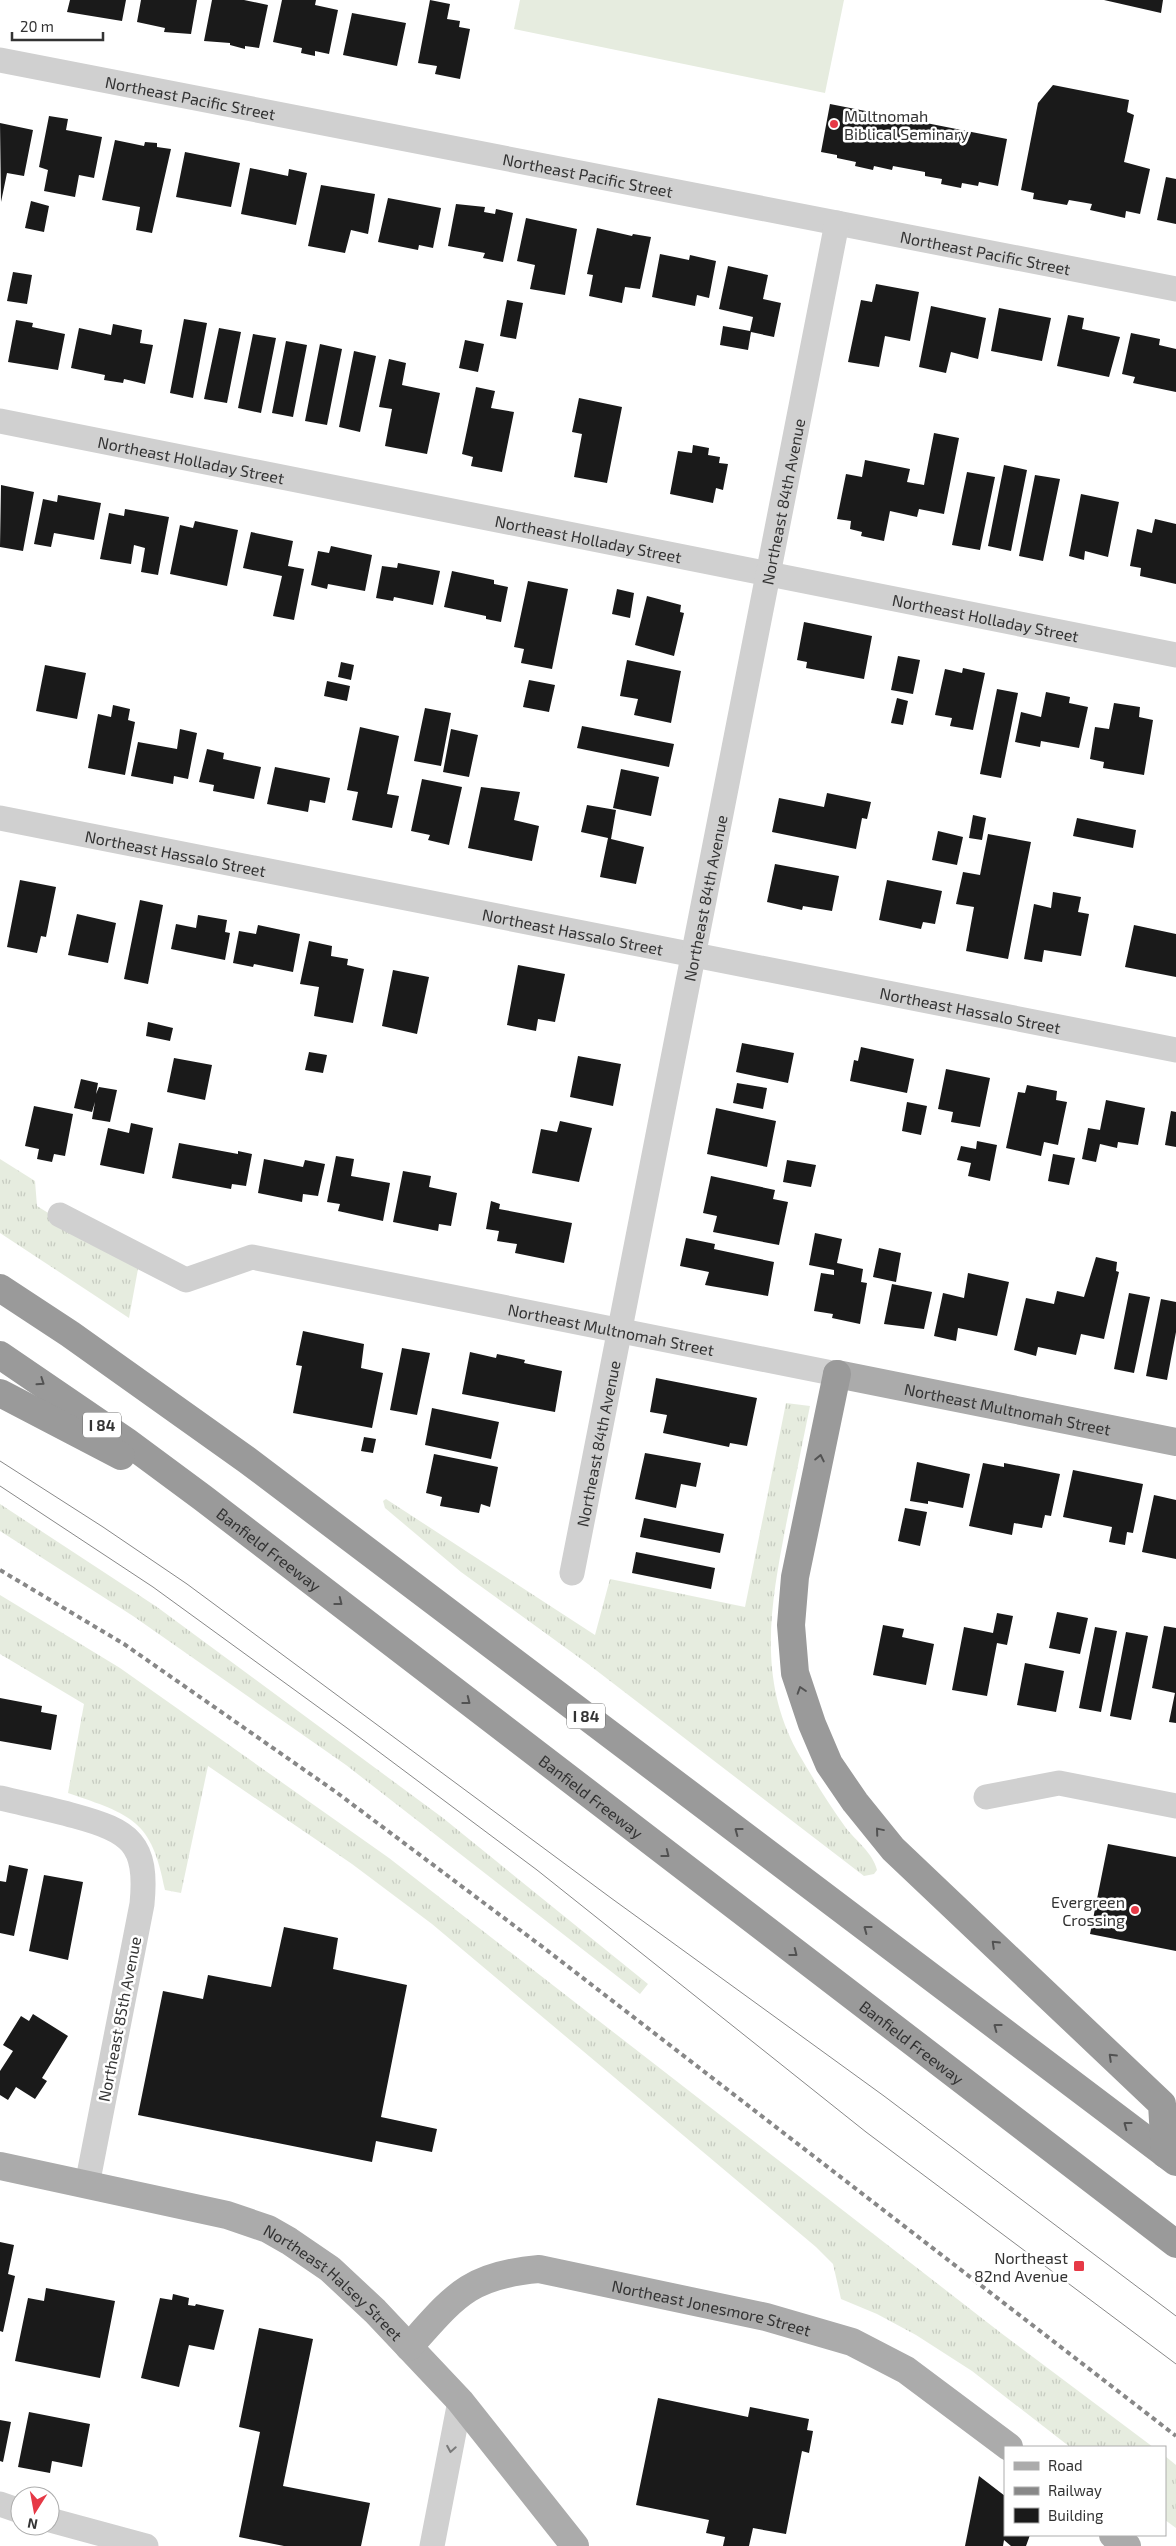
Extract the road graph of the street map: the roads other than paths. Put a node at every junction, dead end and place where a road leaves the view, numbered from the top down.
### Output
1 (0, 60) edge
2 (837, 223) junction
3 (1176, 289) edge
4 (0, 422) edge
5 (769, 576) junction
6 (1176, 655) edge
7 (0, 818) edge
8 (695, 954) junction
9 (1176, 1050) edge
10 (60, 1215) dead end
11 (0, 1288) edge
12 (620, 1331) junction
13 (0, 1355) edge
14 (837, 1374) junction
15 (0, 1393) edge
16 (1176, 1442) edge
17 (203, 1498) junction
18 (572, 1573) dead end
19 (0, 1798) edge
20 (986, 1798) dead end
21 (1176, 1806) edge
22 (1171, 2158) edge
23 (0, 2166) edge
24 (87, 2185) junction
25 (1176, 2244) edge
26 (409, 2347) junction
27 (460, 2401) junction
28 (1008, 2446) edge
29 (60, 2523) edge
30 (1115, 2536) edge
31 (146, 2546) edge
32 (432, 2546) edge
33 (575, 2546) edge
34 (1127, 2546) edge

1 - 2 street, Northeast Pacific Street
2 - 3 street, Northeast Pacific Street
2 - 5 street, Northeast 84th Avenue
4 - 5 street, Northeast Holladay Street
5 - 6 street, Northeast Holladay Street
5 - 8 street, Northeast 84th Avenue
7 - 8 street, Northeast Hassalo Street
8 - 9 street, Northeast Hassalo Street
8 - 12 street, Northeast 84th Avenue
10 - 12 street, Northeast Multnomah Street
22 -> 11 highway, I 84
12 - 14 street, Northeast Multnomah Street
12 - 18 street, Northeast 84th Avenue
13 -> 17 highway, Banfield Freeway / I 84
14 - 16 main road, Northeast Multnomah Street
22 -> 14 highway
15 - 17 highway
17 -> 25 highway, Banfield Freeway / I 84
19 - 24 street, Northeast 85th Avenue
20 - 21 street
23 - 24 main road, Northeast Halsey Street
24 - 26 main road, Northeast Halsey Street
26 - 27 main road, Northeast Halsey Street
26 - 28 main road, Northeast Jonesmore Street
27 -> 32 street
27 - 33 main road, Northeast Halsey Street
29 - 31 street
30 - 34 main road

